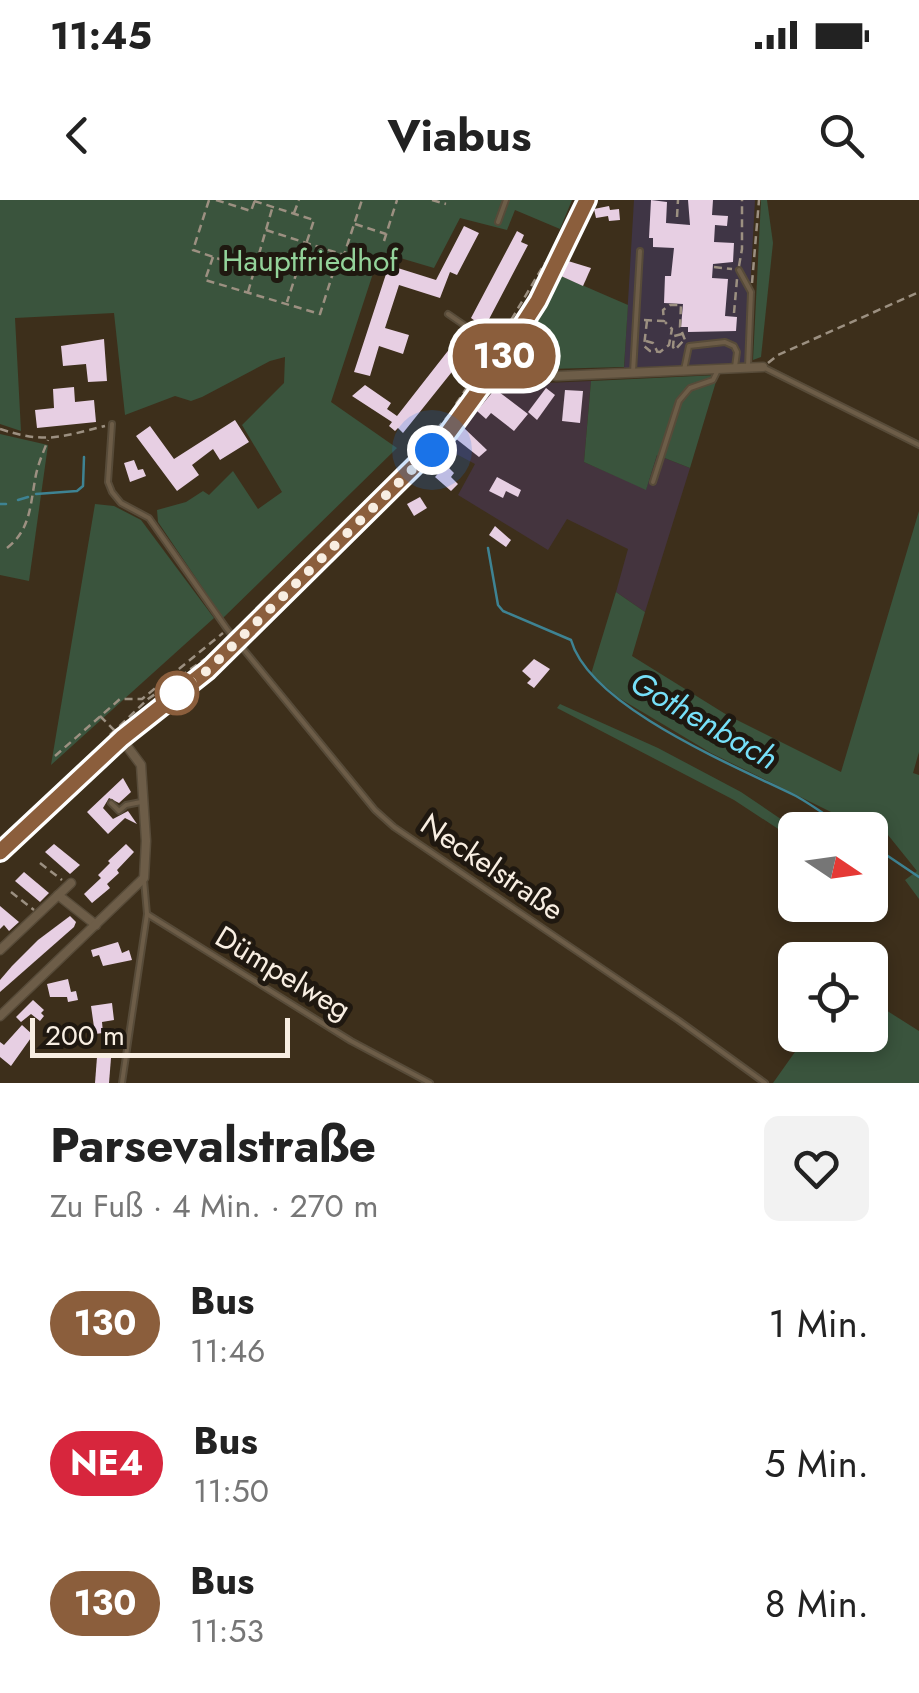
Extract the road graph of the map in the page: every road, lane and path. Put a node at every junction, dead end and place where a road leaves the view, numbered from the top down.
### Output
1 (209, 200) edge
2 (216, 200) edge
3 (255, 200) edge
4 (298, 200) edge
5 (362, 200) edge
6 (397, 200) edge
7 (432, 200) edge
8 (506, 200) edge
9 (588, 200) edge
10 (678, 200) edge
11 (742, 200) edge
12 (758, 200) edge
13 (446, 204) dead end
14 (272, 208) junction
15 (294, 214) junction
16 (677, 218) dead end
17 (498, 222) dead end
18 (354, 224) junction
19 (266, 230) junction
20 (386, 234) junction
21 (384, 241) dead end
22 (306, 243) junction
23 (640, 251) dead end
24 (339, 254) junction
25 (213, 256) junction
26 (546, 262) dead end
27 (714, 268) dead end
28 (254, 270) junction
29 (738, 270) junction
30 (752, 292) junction
31 (247, 293) junction
32 (917, 294) edge
33 (287, 304) junction
34 (734, 312) dead end
35 (448, 314) dead end
36 (636, 314) junction
37 (647, 320) junction
38 (664, 322) junction
39 (684, 327) dead end
40 (645, 341) junction
41 (495, 346) junction
42 (657, 351) junction
43 (506, 353) junction
44 (735, 367) junction
45 (748, 367) junction
46 (763, 367) junction
47 (716, 368) junction
48 (684, 370) junction
49 (634, 372) junction
50 (112, 424) joint
51 (0, 429) edge
52 (428, 439) dead end
53 (48, 440) junction
54 (919, 445) edge
55 (653, 482) dead end
56 (7, 548) dead end
57 (232, 635) junction
58 (222, 643) dead end
59 (209, 656) dead end
60 (100, 716) junction
61 (118, 734) junction
62 (102, 742) dead end
63 (56, 756) dead end
64 (143, 802) junction
65 (111, 803) dead end
66 (0, 852) edge
67 (40, 863) dead end
68 (144, 878) junction
69 (70, 884) joint
70 (11, 892) dead end
71 (58, 895) junction
72 (38, 914) junction
73 (147, 914) junction
74 (96, 925) junction
75 (0, 950) edge
76 (0, 1016) edge
77 (122, 1083) edge
78 (430, 1083) edge
79 (765, 1083) edge

1 - 25 path
2 - 3 path
3 - 14 path
4 - 15 path
5 - 18 path
6 - 20 path
7 - 13 path
8 - 17 lane
9 - 43 main road
10 - 16 path
11 - 29 path
12 - 30 path
14 - 15 path
14 - 19 path
15 - 22 path
18 - 20 path
18 - 24 path
19 - 22 path
19 - 28 path
20 - 21 path
22 - 24 path
22 - 33 path
23 - 36 lane
24 - 33 path
25 - 28 path
25 - 31 path
26 - 41 path
27 - 29 path
28 - 31 path
29 - 30 lane
29 - 34 path
30 - 45 lane
31 - 33 path
32 - 46 path
35 - 41 lane
36 - 37 path
36 - 49 lane
37 - 38 path
37 - 40 path
38 - 39 path
38 - 42 path
40 - 42 path
40 - 42 path
41 - 43 lane
41 - 52 path
43 - 49 street
43 - 57 main road
44 - 45 street
44 - 47 street
44 - 48 lane
45 - 46 street
46 - 54 lane
47 - 48 street
47 - 55 lane
48 - 49 street
50 - 53 path
50 - 57 lane, Neckelstraße
51 - 53 path
53 - 56 path
57 - 58 path
57 - 60 path
57 - 61 main road
57 - 79 lane, Neckelstraße
59 - 61 path
60 - 61 path
60 - 63 path
61 - 62 path
61 - 64 street
61 - 66 main road
64 - 65 lane
64 - 68 street
67 - 69 path
68 - 73 lane
68 - 74 street
69 - 71 street
70 - 72 path
71 - 72 street
71 - 74 street
72 - 75 street
73 - 77 lane
73 - 78 lane, Dümpelweg
74 - 76 street

